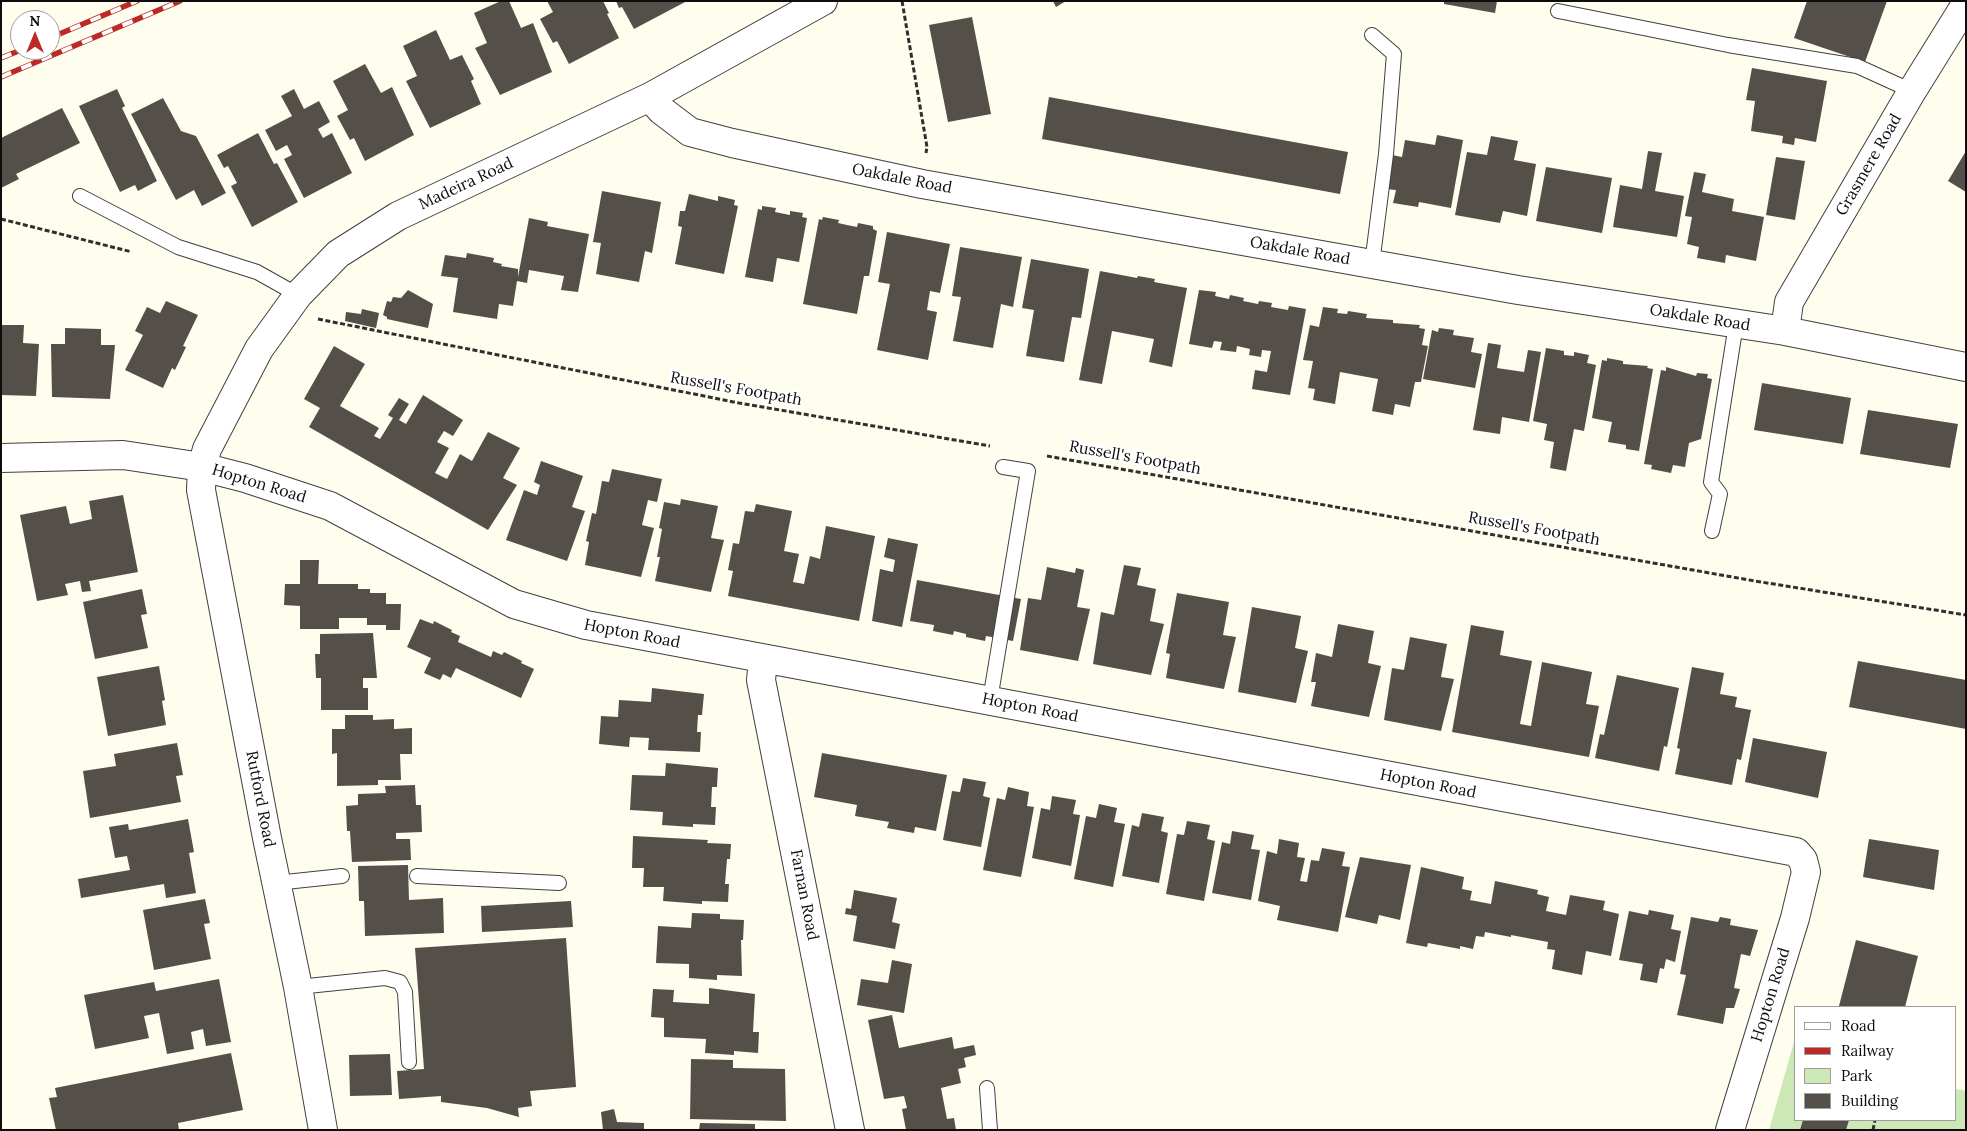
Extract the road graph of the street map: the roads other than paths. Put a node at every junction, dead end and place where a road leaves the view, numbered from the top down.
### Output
1 (823, 1) edge
2 (1966, 4) edge
3 (1558, 10) dead end
4 (1372, 35) dead end
5 (1912, 91) junction
6 (650, 96) junction
7 (80, 196) dead end
8 (1372, 264) junction
9 (304, 306) junction
10 (1736, 324) junction
11 (1785, 331) junction
12 (1966, 367) edge
13 (1, 458) edge
14 (202, 467) junction
15 (1003, 467) dead end
16 (1712, 531) dead end
17 (763, 660) junction
18 (990, 700) junction
19 (342, 876) dead end
20 (417, 876) dead end
21 (276, 883) junction
22 (559, 883) dead end
23 (298, 987) junction
24 (409, 1062) dead end
25 (987, 1088) dead end
26 (323, 1130) edge
27 (850, 1130) edge
28 (990, 1130) edge
29 (1730, 1130) edge

1 - 6 street, Madeira Road
2 - 5 street, Grasmere Road
3 - 5 lane
4 - 8 lane
5 - 11 street, Grasmere Road
6 - 8 street, Oakdale Road
6 - 9 street, Madeira Road
7 - 9 lane
8 - 10 street, Oakdale Road
9 - 14 street, Madeira Road
10 - 11 street, Oakdale Road
10 - 16 lane
11 - 12 street, Oakdale Road
13 - 14 street, Hopton Road
14 - 17 street, Hopton Road
14 - 21 street, Rutford Road
15 - 18 lane
17 - 18 street, Hopton Road
17 - 27 street, Farnan Road
18 - 29 street, Hopton Road
19 - 21 lane
20 - 22 lane
21 - 23 street, Rutford Road
23 - 24 lane
23 - 26 street, Rutford Road
25 - 28 lane

